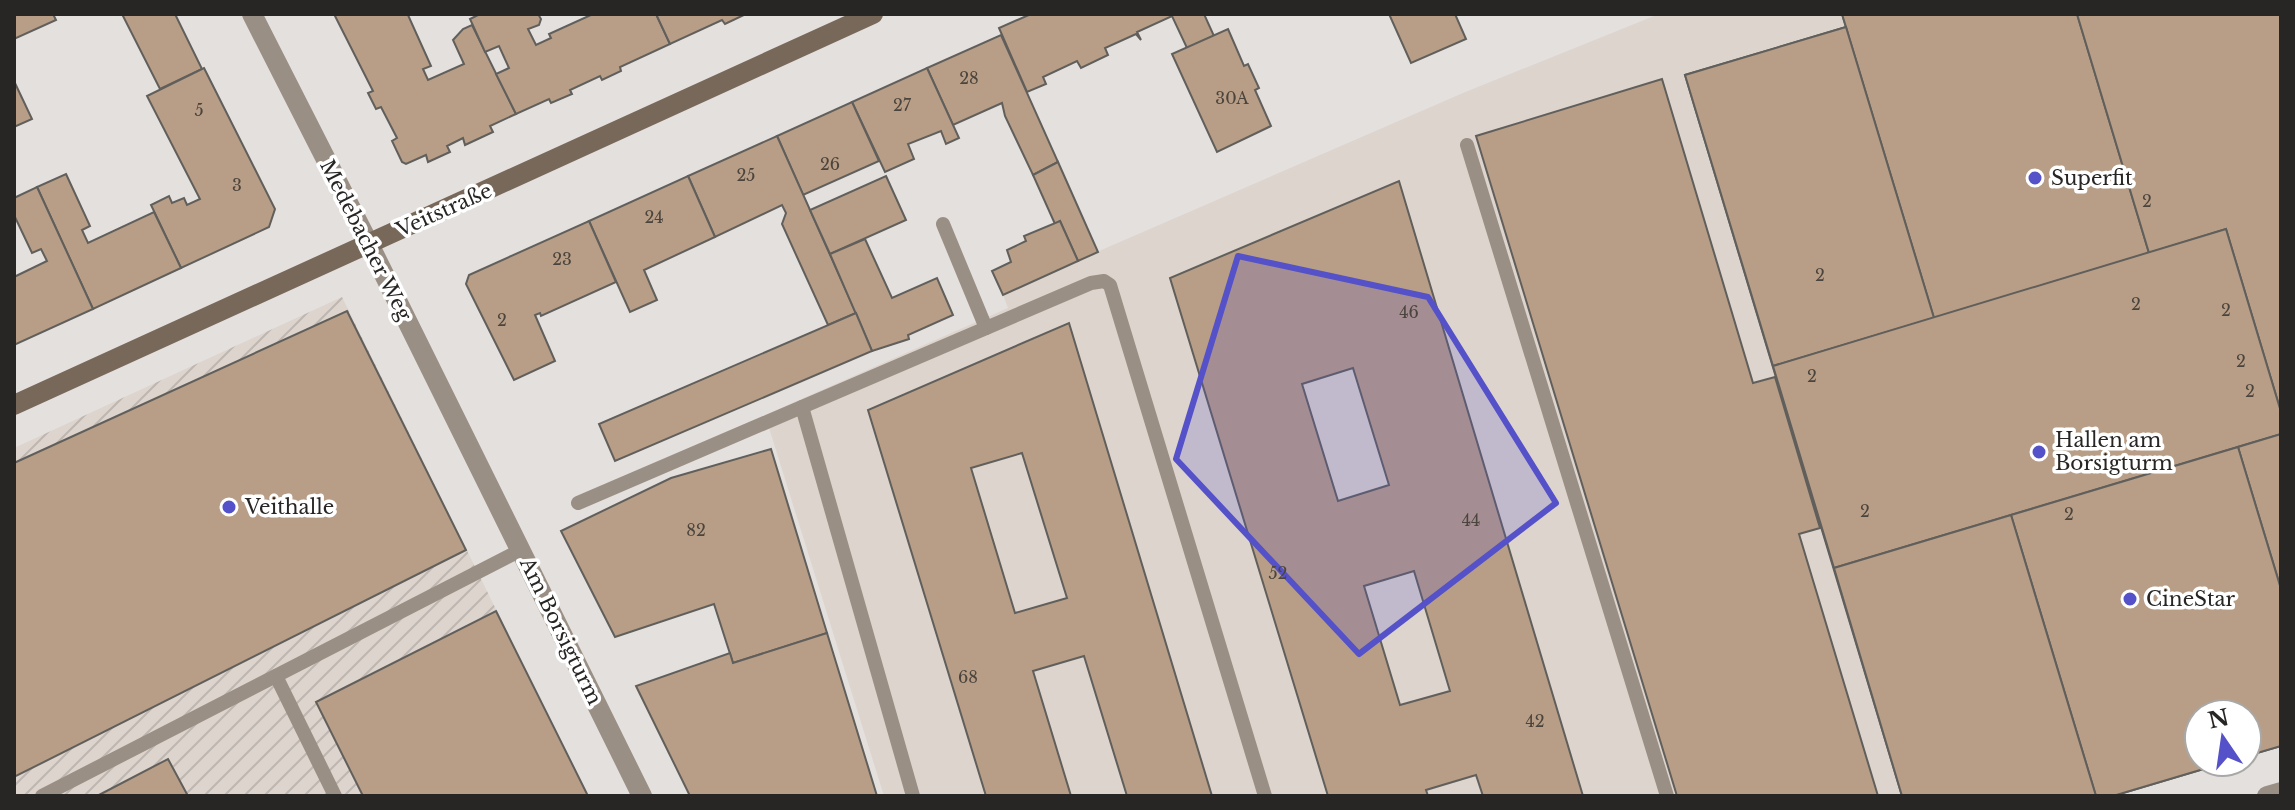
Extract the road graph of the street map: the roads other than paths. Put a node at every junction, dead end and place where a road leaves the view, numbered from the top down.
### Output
1 (252, 14) edge
2 (873, 14) edge
3 (1467, 145) dead end
4 (943, 224) dead end
5 (369, 244) junction
6 (986, 328) junction
7 (14, 405) edge
8 (802, 407) junction
9 (479, 467) joint
10 (578, 503) dead end
11 (521, 550) junction
12 (276, 676) junction
13 (2281, 792) edge
14 (42, 796) edge
15 (335, 796) edge
16 (642, 796) edge
17 (913, 796) edge
18 (1265, 796) edge
19 (1667, 796) edge
20 (2267, 796) edge

1 - 5 street, Medebacher Weg
2 - 5 street, Veitstraße
3 - 19 lane
4 - 6 lane
5 - 7 street, Veitstraße
5 - 9 street, Medebacher Weg
6 - 8 lane
6 - 18 lane
8 - 10 lane
8 - 17 lane
9 - 11 street, Am Borsigturm
11 - 12 lane
11 - 16 street, Am Borsigturm
12 - 14 lane
12 - 15 lane
13 - 20 street

